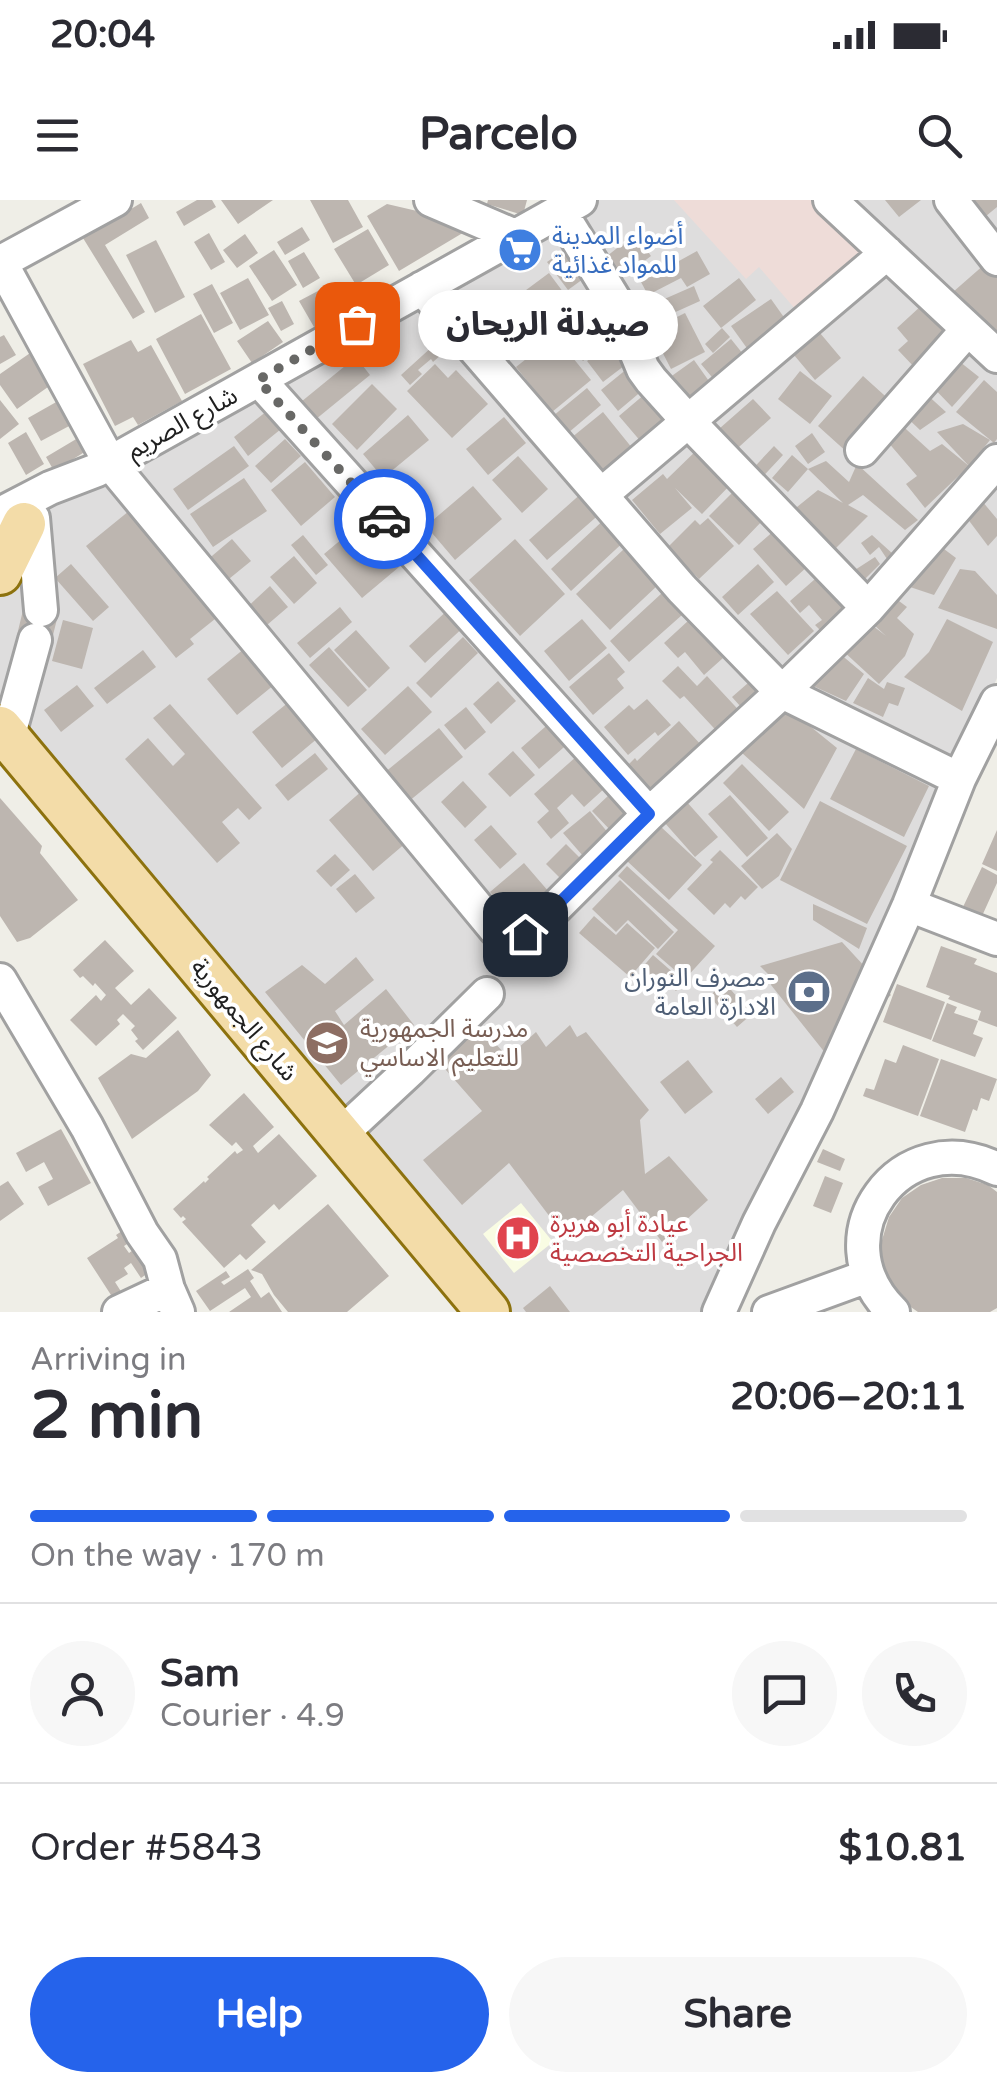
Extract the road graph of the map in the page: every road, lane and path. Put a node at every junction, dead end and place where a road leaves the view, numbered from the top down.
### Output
1 (115, 200) edge
2 (431, 200) edge
3 (830, 200) edge
4 (951, 200) edge
5 (570, 206) edge
6 (515, 236) junction
7 (887, 253) junction
8 (997, 260) edge
9 (0, 262) edge
10 (422, 288) junction
11 (968, 329) junction
12 (997, 356) edge
13 (258, 380) junction
14 (687, 420) junction
15 (862, 450) dead end
16 (997, 461) edge
17 (104, 466) junction
18 (601, 495) junction
19 (14, 523) edge
20 (0, 574) edge
21 (868, 608) junction
22 (782, 692) junction
23 (997, 702) edge
24 (2, 737) edge
25 (959, 779) junction
26 (649, 814) junction
27 (909, 904) junction
28 (997, 940) edge
29 (486, 994) dead end
30 (4, 997) edge
31 (340, 1135) junction
32 (997, 1170) edge
33 (868, 1276) junction
34 (173, 1301) edge
35 (891, 1311) edge
36 (119, 1312) edge
37 (454, 1312) edge
38 (488, 1312) edge
39 (719, 1312) edge
40 (769, 1312) edge

1 - 9 street
2 - 6 street
3 - 7 street
4 - 8 street
5 - 6 street, شارع الصريم
5 - 14 street
6 - 10 street, شارع الصريم
7 - 11 street
7 - 14 street
9 - 17 street
10 - 13 street, شارع الصريم
10 - 18 street
11 - 12 street
11 - 15 street
13 - 17 street, شارع الصريم
13 - 26 street
14 - 18 street
14 - 21 street
16 - 21 street
17 - 19 street, شارع الصريم
17 - 26 street
18 - 22 street
19 - 20 main road
19 - 24 street
21 - 22 street
22 - 25 street
22 - 26 street
23 - 25 street
24 - 31 main road, شارع الجمهورية
24 - 37 main road, شارع الجمهورية
25 - 27 street
27 - 28 street
27 - 39 street
29 - 31 street
30 - 34 street
31 - 38 main road, شارع الجمهورية
32 - 33 street
33 - 35 street
33 - 40 street
34 - 36 street

